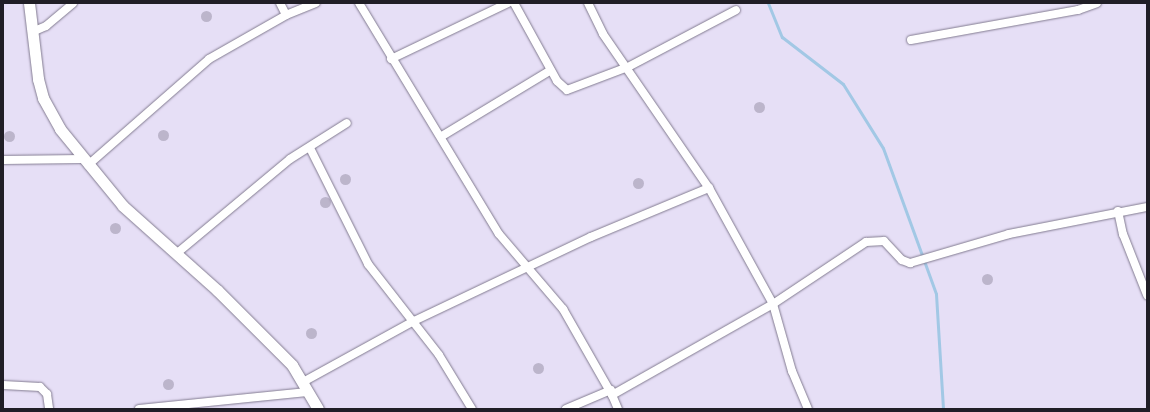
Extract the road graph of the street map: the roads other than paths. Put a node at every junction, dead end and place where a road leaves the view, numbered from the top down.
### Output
1 (29, 3) edge
2 (73, 3) edge
3 (280, 3) edge
4 (316, 3) edge
5 (359, 3) edge
6 (508, 3) edge
7 (514, 3) edge
8 (588, 3) edge
9 (1097, 3) edge
10 (308, 5) edge
11 (736, 10) dead end
12 (286, 15) junction
13 (32, 32) junction
14 (911, 40) dead end
15 (391, 59) junction
16 (628, 67) junction
17 (551, 70) junction
18 (347, 123) dead end
19 (442, 136) junction
20 (310, 148) junction
21 (3, 160) edge
22 (85, 162) junction
23 (709, 188) junction
24 (1147, 207) edge
25 (1118, 211) junction
26 (176, 254) junction
27 (527, 270) junction
28 (1147, 295) edge
29 (773, 304) junction
30 (414, 321) junction
31 (3, 385) edge
32 (305, 387) junction
33 (612, 393) junction
34 (49, 409) edge
35 (139, 409) edge
36 (318, 409) edge
37 (472, 409) edge
38 (566, 409) edge
39 (618, 409) edge
40 (808, 409) edge

1 - 13 street
2 - 13 street
3 - 12 street
4 - 10 street
5 - 15 street
6 - 15 street
7 - 17 street
8 - 16 street
9 - 14 street
10 - 12 street
11 - 16 street
12 - 22 street
13 - 22 street
15 - 19 street
16 - 17 street
16 - 23 street
17 - 19 street
18 - 20 street
19 - 27 street
20 - 26 street
20 - 30 street
21 - 22 street
22 - 26 street
23 - 27 street
23 - 29 street
24 - 25 street
25 - 28 street
25 - 29 street
26 - 32 street
27 - 30 street
27 - 33 street
29 - 33 street
29 - 40 street
30 - 32 street
30 - 37 street
31 - 34 street
32 - 35 street
32 - 36 street
33 - 38 street
33 - 39 street

